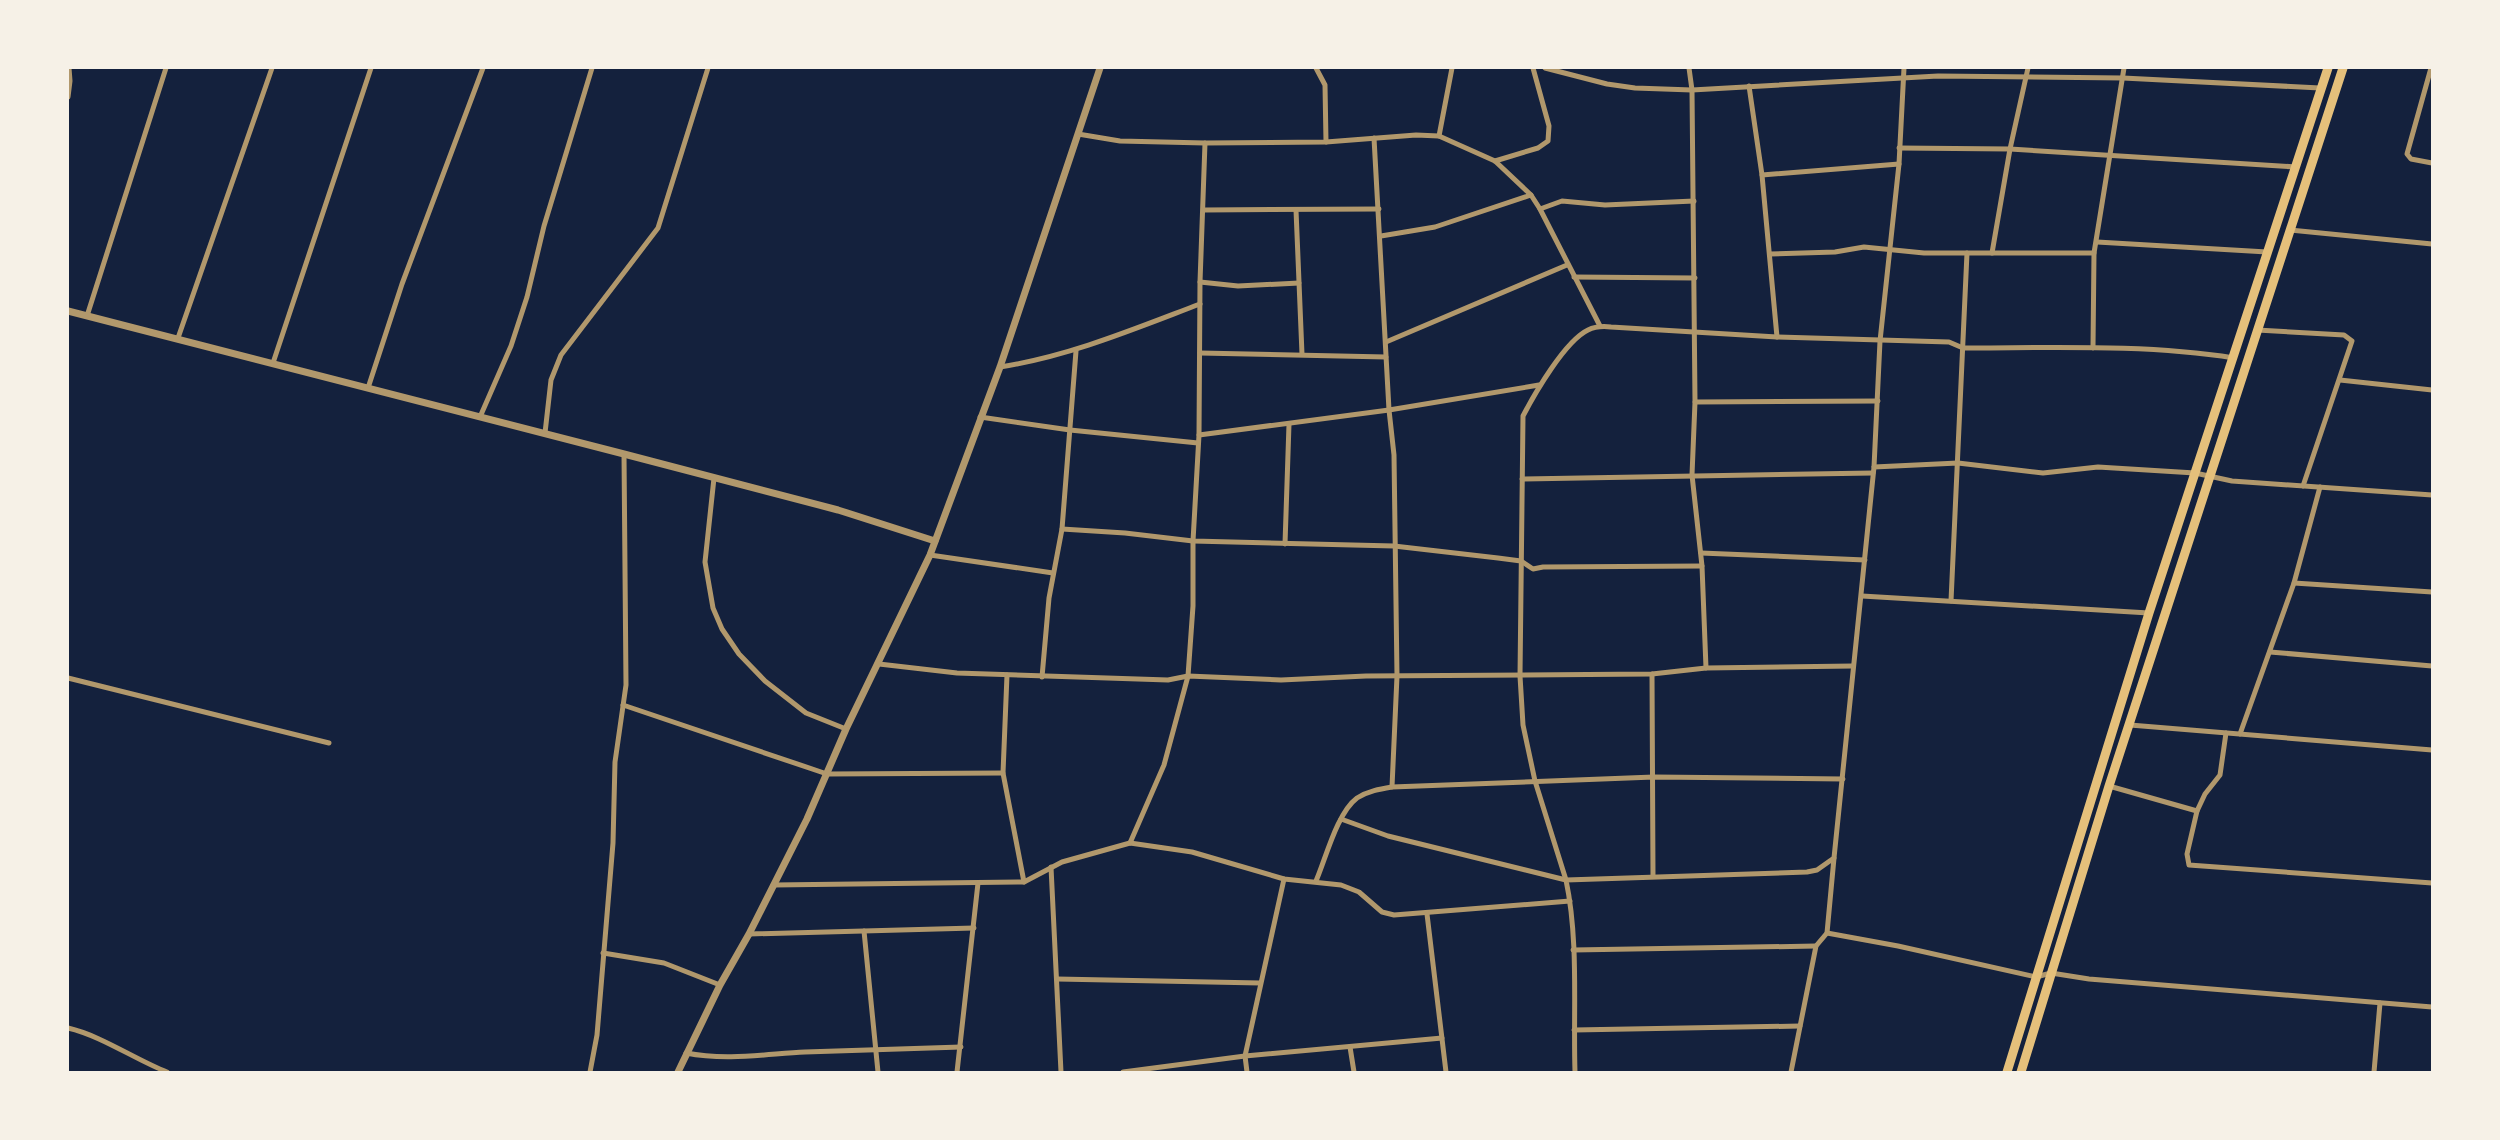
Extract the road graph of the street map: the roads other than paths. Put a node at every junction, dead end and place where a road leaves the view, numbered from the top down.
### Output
1 (69, 68) edge
2 (166, 68) edge
3 (272, 68) edge
4 (370, 68) edge
5 (483, 68) edge
6 (592, 68) edge
7 (708, 68) edge
8 (1100, 68) edge
9 (1316, 68) edge
10 (1452, 68) edge
11 (1533, 68) edge
12 (1545, 68) edge
13 (1689, 68) edge
14 (1904, 68) edge
15 (2028, 68) edge
16 (2124, 68) edge
17 (2328, 68) edge
18 (2343, 68) edge
19 (2431, 68) edge
20 (1903, 77) junction
21 (2026, 77) junction
22 (2123, 78) junction
23 (1749, 86) junction
24 (2429, 87) edge
25 (2320, 88) junction
26 (1692, 90) junction
27 (68, 97) edge
28 (1078, 134) junction
29 (1439, 136) junction
30 (1374, 138) junction
31 (1326, 142) junction
32 (1205, 143) junction
33 (1899, 148) junction
34 (2010, 150) junction
35 (2109, 155) junction
36 (1495, 162) junction
37 (2433, 163) edge
38 (1899, 164) junction
39 (2296, 167) junction
40 (1762, 175) junction
41 (1531, 195) junction
42 (1694, 201) junction
43 (1379, 209) junction
44 (1540, 209) junction
45 (1204, 210) junction
46 (1296, 210) junction
47 (2289, 230) junction
48 (1381, 236) junction
49 (2097, 242) junction
50 (2433, 244) edge
51 (1888, 248) junction
52 (2267, 252) junction
53 (1967, 253) junction
54 (1992, 253) junction
55 (2094, 253) junction
56 (1770, 254) junction
57 (1567, 265) junction
58 (1574, 277) junction
59 (1695, 278) junction
60 (1200, 282) junction
61 (1299, 284) junction
62 (1200, 304) junction
63 (68, 311) edge
64 (87, 316) junction
65 (1600, 326) junction
66 (2257, 330) junction
67 (1695, 333) junction
68 (1776, 337) junction
69 (178, 338) junction
70 (1880, 341) junction
71 (1386, 342) junction
72 (1963, 348) junction
73 (2093, 348) junction
74 (1076, 351) junction
75 (1200, 353) junction
76 (1302, 354) junction
77 (1386, 357) junction
78 (2234, 358) junction
79 (273, 363) junction
80 (1000, 366) junction
81 (2340, 380) junction
82 (1539, 385) junction
83 (368, 388) junction
84 (2433, 390) edge
85 (1878, 400) junction
86 (1695, 402) junction
87 (1389, 410) junction
88 (480, 417) junction
89 (981, 417) junction
90 (1289, 424) junction
91 (1070, 430) junction
92 (545, 433) junction
93 (1199, 435) junction
94 (1198, 443) junction
95 (624, 454) junction
96 (1958, 463) junction
97 (1874, 470) junction
98 (2195, 473) junction
99 (1692, 475) junction
100 (2210, 475) junction
101 (714, 478) junction
102 (1522, 479) junction
103 (2303, 486) junction
104 (2320, 487) junction
105 (2433, 495) edge
106 (1062, 529) junction
107 (935, 541) junction
108 (1193, 541) junction
109 (1285, 544) junction
110 (1394, 546) junction
111 (1701, 553) junction
112 (930, 555) junction
113 (1865, 560) junction
114 (1521, 561) junction
115 (1702, 566) junction
116 (1053, 573) junction
117 (2294, 583) junction
118 (2433, 592) edge
119 (1862, 596) junction
120 (1951, 601) junction
121 (2149, 614) junction
122 (2270, 652) junction
123 (879, 664) junction
124 (1853, 666) junction
125 (2433, 666) edge
126 (1706, 668) junction
127 (1652, 674) junction
128 (1007, 675) junction
129 (1188, 676) junction
130 (1397, 676) junction
131 (1520, 676) junction
132 (1042, 677) junction
133 (68, 678) edge
134 (623, 705) junction
135 (2130, 725) junction
136 (846, 729) junction
137 (2226, 733) junction
138 (2240, 734) junction
139 (329, 742) dead end
140 (2433, 750) edge
141 (1003, 773) junction
142 (827, 774) junction
143 (1654, 777) junction
144 (1843, 779) junction
145 (1535, 781) junction
146 (2109, 786) junction
147 (1392, 787) junction
148 (2197, 811) junction
149 (1341, 819) junction
150 (1130, 843) junction
151 (1834, 858) junction
152 (1051, 867) junction
153 (1653, 876) junction
154 (1284, 879) junction
155 (1566, 880) junction
156 (1316, 881) junction
157 (1024, 882) junction
158 (978, 883) junction
159 (2433, 883) edge
160 (773, 885) junction
161 (1570, 901) junction
162 (1427, 914) junction
163 (974, 928) junction
164 (864, 930) junction
165 (1827, 933) junction
166 (749, 934) junction
167 (1816, 946) junction
168 (1573, 950) junction
169 (603, 953) junction
170 (2051, 973) junction
171 (2036, 977) junction
172 (1057, 979) junction
173 (1260, 983) junction
174 (720, 985) junction
175 (2380, 1003) junction
176 (2433, 1007) edge
177 (1800, 1026) junction
178 (68, 1028) edge
179 (1574, 1030) junction
180 (1442, 1038) junction
181 (961, 1047) junction
182 (1350, 1047) junction
183 (877, 1050) junction
184 (686, 1053) junction
185 (1245, 1056) junction
186 (1163, 1071) edge
187 (167, 1072) edge
188 (590, 1072) edge
189 (678, 1072) edge
190 (879, 1072) edge
191 (957, 1072) edge
192 (1061, 1072) edge
193 (1123, 1072) edge
194 (1247, 1072) edge
195 (1354, 1072) edge
196 (1446, 1072) edge
197 (1575, 1072) edge
198 (1791, 1072) edge
199 (2007, 1072) edge
200 (2021, 1072) edge
201 (2374, 1072) edge

1 - 27 street
2 - 64 street
3 - 69 street
4 - 79 street
5 - 83 street
6 - 88 street
7 - 92 street
8 - 28 street
9 - 31 street
10 - 29 street
11 - 36 street
12 - 26 street
13 - 26 street
14 - 20 street
15 - 21 street
16 - 22 street
17 - 25 highway
18 - 47 highway
19 - 24 street
20 - 21 street
20 - 23 street
20 - 33 street
21 - 22 street
21 - 34 street
22 - 25 street
22 - 35 street
23 - 26 street
23 - 40 street
24 - 37 street
25 - 39 highway
26 - 42 street
28 - 32 street
28 - 80 street
29 - 30 street
29 - 36 street
30 - 31 street
30 - 43 street
31 - 32 street
32 - 45 street
33 - 34 street
33 - 38 street
34 - 35 street
34 - 54 street
35 - 39 street
35 - 49 street
36 - 41 street
38 - 40 street
38 - 51 street
39 - 52 highway
40 - 56 street
41 - 44 street
41 - 48 street
42 - 44 street
42 - 59 street
43 - 46 street
43 - 48 street
44 - 57 street
45 - 46 street
45 - 60 street
46 - 61 street
47 - 50 street
47 - 66 highway
48 - 71 street
49 - 52 street
49 - 55 street
51 - 53 street
51 - 56 street
51 - 70 street
52 - 78 highway
53 - 54 street
53 - 72 street
54 - 55 street
55 - 73 street
56 - 68 street
57 - 58 street
57 - 71 street
58 - 59 street
58 - 65 street
59 - 67 street
60 - 61 street
60 - 62 street
61 - 76 street
62 - 74 street
62 - 75 street
63 - 64 street
64 - 69 street
65 - 67 street
65 - 82 street
66 - 81 street
66 - 100 highway
67 - 68 street
67 - 86 street
68 - 70 street
69 - 79 street
70 - 72 street
70 - 85 street
71 - 77 street
72 - 73 street
72 - 96 street
73 - 78 street
74 - 80 street
74 - 91 street
75 - 76 street
75 - 93 street
76 - 77 street
77 - 87 street
78 - 98 highway
79 - 83 street
80 - 89 street
81 - 84 street
81 - 103 street
82 - 87 street
82 - 102 street
83 - 88 street
85 - 86 street
85 - 97 street
86 - 99 street
87 - 90 street
87 - 110 street
88 - 92 street
89 - 91 street
89 - 107 street
90 - 93 street
90 - 109 street
91 - 94 street
91 - 106 street
92 - 95 street
93 - 94 street
94 - 108 street
95 - 101 street
95 - 134 street
96 - 97 street
96 - 98 street
96 - 120 street
97 - 99 street
97 - 113 street
98 - 100 street
98 - 121 highway
99 - 102 street
99 - 111 street
100 - 103 street
100 - 135 highway
101 - 107 street
101 - 136 street
102 - 114 street
103 - 104 street
104 - 105 street
104 - 117 street
106 - 108 street
106 - 116 street
107 - 112 street
108 - 109 street
108 - 129 street
109 - 110 street
110 - 114 street
110 - 130 street
111 - 113 street
111 - 115 street
112 - 116 street
112 - 123 street
113 - 119 street
114 - 115 street
114 - 131 street
115 - 126 street
116 - 132 street
117 - 118 street
117 - 122 street
119 - 120 street
119 - 124 street
120 - 121 street
121 - 171 highway
122 - 125 street
122 - 138 street
123 - 128 street
123 - 136 street
124 - 126 street
124 - 144 street
126 - 127 street
127 - 131 street
127 - 143 street
128 - 132 street
128 - 141 street
129 - 130 street
129 - 132 street
129 - 150 street
130 - 131 street
130 - 147 street
131 - 145 street
133 - 139 street
134 - 142 street
134 - 169 street
135 - 137 street
135 - 146 highway
136 - 142 street
137 - 138 street
137 - 148 street
138 - 140 street
141 - 142 street
141 - 157 street
142 - 160 street
143 - 144 street
143 - 145 street
143 - 153 street
144 - 151 street
145 - 147 street
145 - 155 street
146 - 148 street
146 - 170 highway
147 - 149 street
148 - 159 street
149 - 155 street
149 - 156 street
150 - 152 street
150 - 154 street
151 - 153 street
151 - 165 street
152 - 157 street
152 - 172 street
153 - 155 street
154 - 156 street
154 - 173 street
155 - 161 street
156 - 162 street
157 - 158 street
158 - 160 street
158 - 163 street
160 - 166 street
161 - 162 street
161 - 168 street
162 - 180 street
163 - 164 street
163 - 181 street
164 - 166 street
164 - 183 street
165 - 167 street
165 - 171 street
166 - 174 street
167 - 168 street
167 - 177 street
168 - 179 street
169 - 174 street
169 - 188 street
170 - 171 street
170 - 175 street
170 - 200 highway
171 - 199 highway
172 - 173 street
172 - 192 street
173 - 185 street
174 - 184 street
175 - 176 street
175 - 201 street
177 - 179 street
177 - 198 street
178 - 187 street
179 - 197 street
180 - 182 street
180 - 196 street
181 - 183 street
181 - 191 street
182 - 185 street
182 - 195 street
183 - 184 street
183 - 190 street
184 - 189 street
185 - 186 street
185 - 194 street
186 - 193 street

